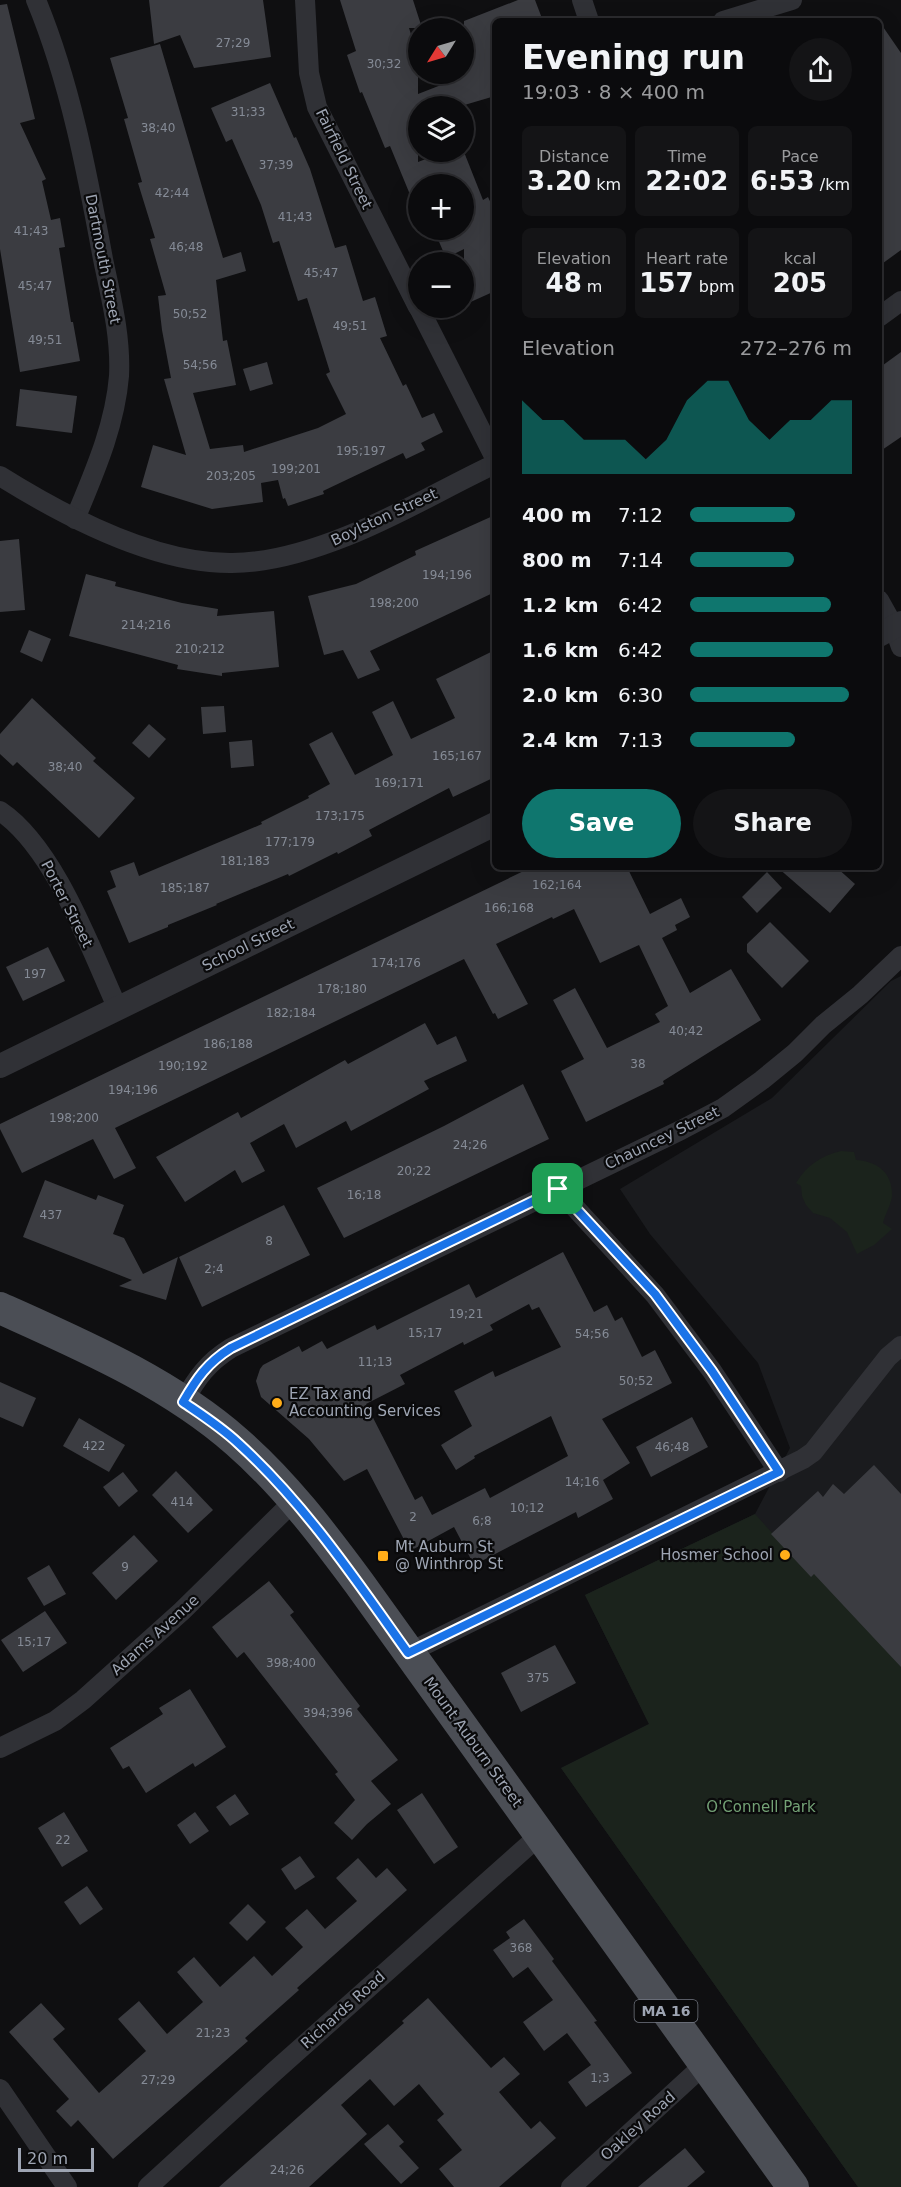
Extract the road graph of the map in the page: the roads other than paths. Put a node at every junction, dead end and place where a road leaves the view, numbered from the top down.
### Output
1 (36, 0) edge
2 (305, 0) edge
3 (582, 0) edge
4 (792, 0) edge
5 (588, 18) edge
6 (733, 18) edge
7 (408, 285) edge
8 (901, 301) edge
9 (882, 315) edge
10 (425, 318) edge
11 (492, 452) edge
12 (492, 466) edge
13 (0, 476) edge
14 (75, 519) junction
15 (882, 607) edge
16 (894, 633) edge
17 (0, 811) edge
18 (492, 825) edge
19 (901, 957) edge
20 (118, 1009) junction
21 (0, 1066) edge
22 (558, 1189) junction
23 (0, 1308) edge
24 (901, 1346) edge
25 (183, 1402) junction
26 (779, 1472) junction
27 (294, 1501) junction
28 (408, 1653) junction
29 (0, 1748) edge
30 (540, 1835) junction
31 (705, 2064) junction
32 (0, 2089) edge
33 (67, 2187) edge
34 (148, 2187) edge
35 (571, 2187) edge
36 (793, 2187) edge

1 - 14 street, Dartmouth Street
2 - 7 street, Fairfield Street
3 - 5 street
4 - 6 street
8 - 9 street
10 - 11 street, Fairfield Street
12 - 14 street, Boylston Street
13 - 14 street, Boylston Street
15 - 16 street
17 - 20 street, Porter Street
18 - 20 street, School Street
19 - 22 street, Chauncey Street
20 - 21 street, School Street
22 - 25 street, Chauncey Street
22 - 26 street
23 - 25 main road, Mount Auburn Street / MA 16
24 - 26 street
25 - 27 main road, Mount Auburn Street / MA 16
26 - 28 street
27 - 28 main road, Mount Auburn Street / MA 16
27 - 29 street, Adams Avenue
28 - 30 main road, Mount Auburn Street / MA 16
30 - 31 main road, Mount Auburn Street / MA 16
30 - 34 street, Richards Road
31 - 35 street, Oakley Road
31 - 36 main road, Mount Auburn Street / MA 16
32 - 33 street

